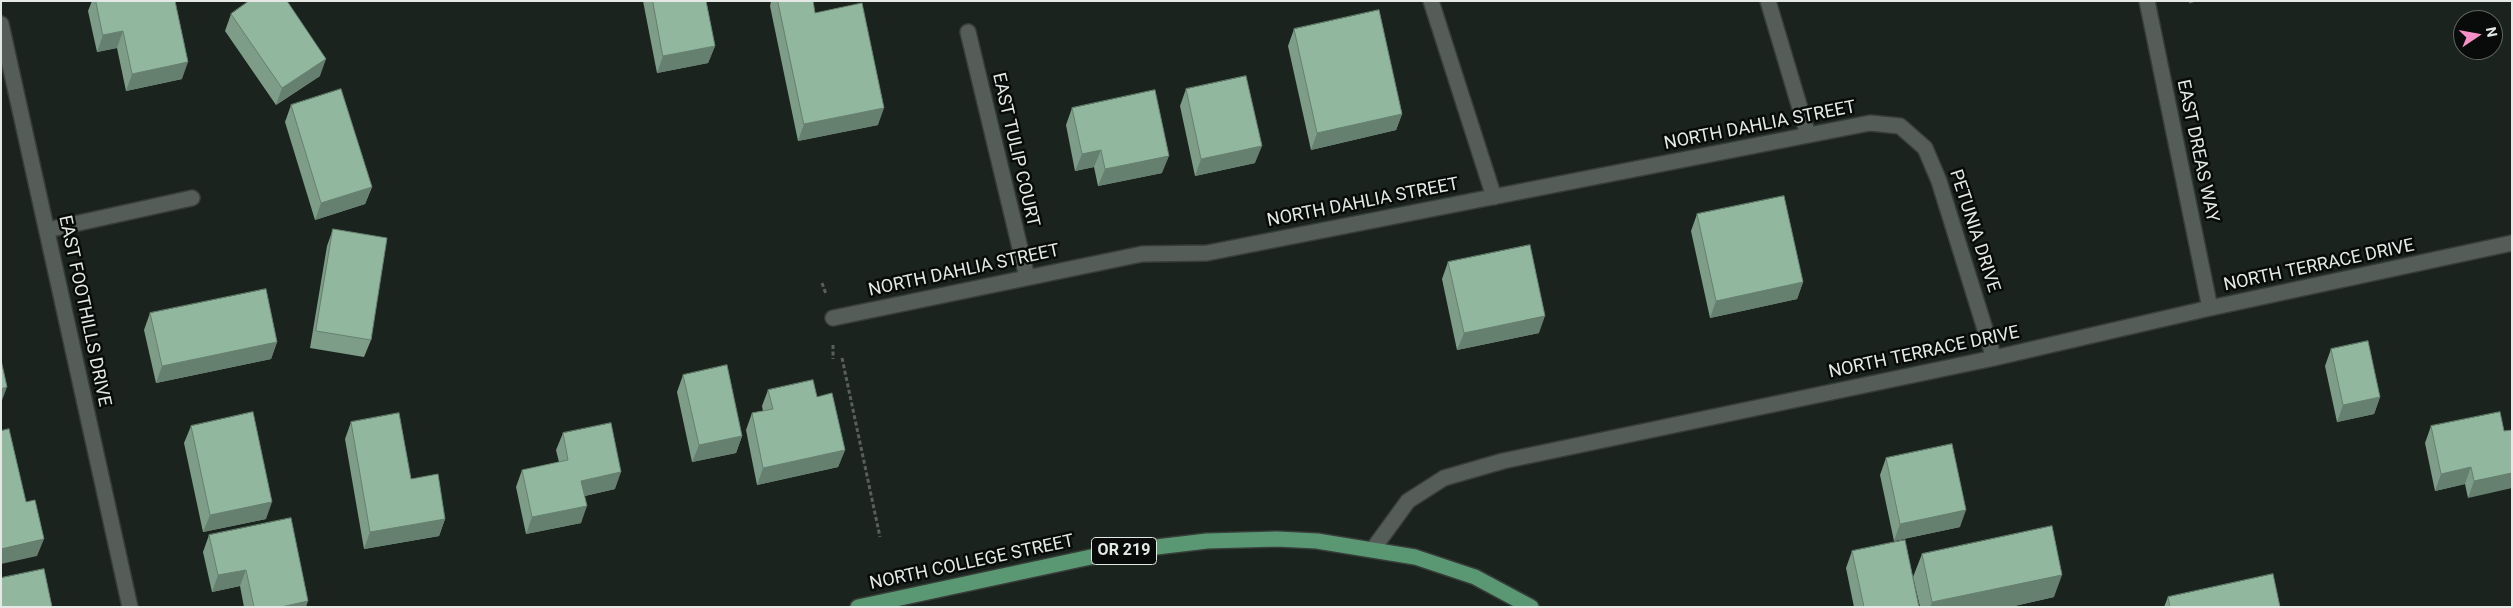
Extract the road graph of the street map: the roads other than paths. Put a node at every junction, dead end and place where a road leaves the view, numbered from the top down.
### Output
1 (1431, 1) edge
2 (1768, 1) edge
3 (2147, 1) edge
4 (1, 24) edge
5 (968, 32) dead end
6 (1900, 126) joint
7 (1808, 136) junction
8 (1494, 197) junction
9 (192, 198) dead end
10 (47, 230) junction
11 (2512, 243) edge
12 (1027, 277) junction
13 (2210, 308) junction
14 (833, 318) dead end
15 (1994, 358) junction
16 (1373, 549) junction
17 (130, 607) edge
18 (858, 607) edge
19 (1531, 607) edge

1 - 8 street
2 - 7 street
3 - 13 street, EAST DREAS WAY
4 - 10 street, EAST FOOTHILLS DRIVE
5 - 12 street, EAST TULIP COURT
6 - 7 street, NORTH DAHLIA STREET
6 - 15 street, PETUNIA DRIVE
7 - 8 street, NORTH DAHLIA STREET
8 - 12 street, NORTH DAHLIA STREET
9 - 10 street
10 - 17 street, EAST FOOTHILLS DRIVE
11 - 13 street, NORTH TERRACE DRIVE
12 - 14 street, NORTH DAHLIA STREET
13 - 15 street, NORTH TERRACE DRIVE
15 - 16 street, NORTH TERRACE DRIVE
16 - 18 main road, NORTH COLLEGE STREET / OR 219
16 - 19 main road, NORTH COLLEGE STREET / OR 219

